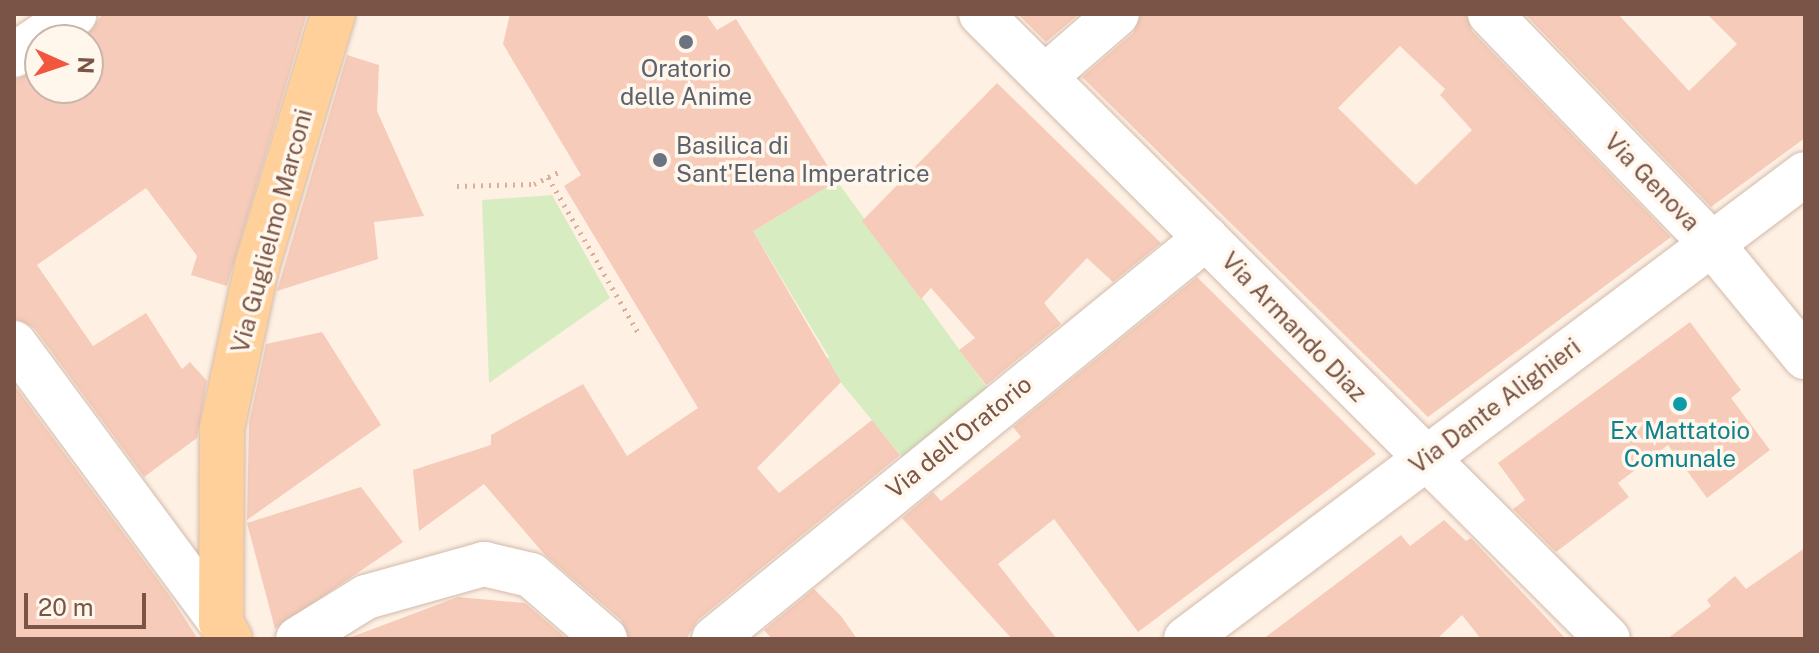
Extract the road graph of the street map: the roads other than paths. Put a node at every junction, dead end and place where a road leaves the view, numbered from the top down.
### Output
1 (75, 14) edge
2 (333, 14) edge
3 (981, 14) edge
4 (1117, 14) edge
5 (1490, 14) edge
6 (14, 55) edge
7 (1048, 74) junction
8 (1805, 174) edge
9 (1206, 238) junction
10 (1711, 243) junction
11 (14, 343) edge
12 (1805, 357) edge
13 (1423, 459) junction
14 (225, 631) edge
15 (298, 639) edge
16 (605, 639) edge
17 (714, 639) edge
18 (1186, 639) edge
19 (1608, 639) edge

1 - 6 street
2 - 14 main road, Via Guglielmo Marconi
3 - 7 street, Via Armando Diaz
4 - 7 street
5 - 10 street, Via Genova
7 - 9 street, Via Armando Diaz
8 - 10 street, Via Dante Alighieri
9 - 13 street, Via Armando Diaz
9 - 17 street, Via dell'Oratorio
10 - 12 street, Via Genova
10 - 13 street, Via Dante Alighieri
11 - 14 street
13 - 18 street, Via Dante Alighieri
13 - 19 street, Via Armando Diaz
15 - 16 street

